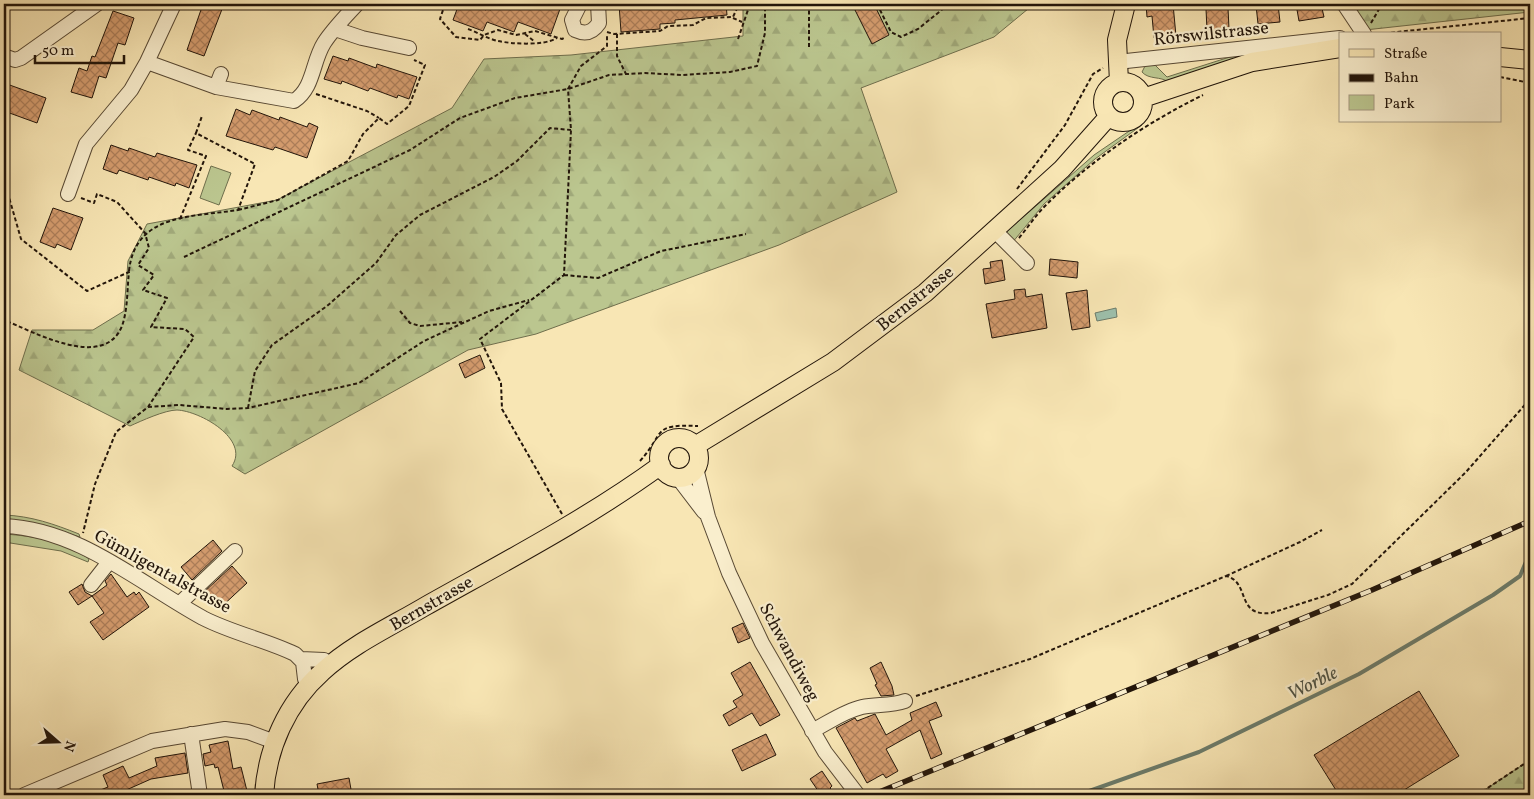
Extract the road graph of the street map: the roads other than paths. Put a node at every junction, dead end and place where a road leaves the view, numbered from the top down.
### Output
1 (97, 4) edge
2 (174, 4) edge
3 (357, 4) edge
4 (580, 4) edge
5 (598, 4) edge
6 (1126, 4) edge
7 (1344, 4) edge
8 (335, 29) junction
9 (1367, 30) edge
10 (1339, 38) edge
11 (409, 48) road end
12 (1339, 48) edge
13 (4, 56) edge
14 (1502, 56) edge
15 (1530, 60) edge
16 (147, 62) junction
17 (1117, 62) junction
18 (1119, 82) junction
19 (1143, 98) junction
20 (1109, 116) junction
21 (68, 194) road end
22 (995, 231) junction
23 (1026, 262) dead end
24 (695, 446) junction
25 (661, 465) junction
26 (696, 468) junction
27 (678, 478) junction
28 (708, 517) junction
29 (4, 526) edge
30 (235, 551) dead end
31 (109, 562) junction
32 (91, 585) dead end
33 (179, 604) junction
34 (301, 659) junction
35 (331, 665) junction
36 (309, 685) junction
37 (905, 700) road end
38 (812, 731) junction
39 (191, 734) junction
40 (275, 742) junction
41 (24, 795) edge
42 (200, 795) edge
43 (264, 795) edge
44 (858, 795) edge

1 - 13 street
2 - 16 street
3 - 8 street
4 - 5 street
6 - 17 main road
7 - 9 street
8 - 11 street
8 - 16 street
10 - 17 street, Rörswilstrasse
12 - 19 main road
14 - 15 main road
16 - 21 street
17 - 18 main road
18 - 19 main road
18 - 20 main road
19 - 20 main road
20 - 22 main road, Bernstrasse
22 - 23 street
22 - 24 main road, Bernstrasse
24 - 25 main road
24 - 26 main road
25 - 27 main road
25 - 35 main road, Bernstrasse
26 - 27 main road
26 - 28 street, Schwandiweg
27 - 28 street, Schwandiweg
28 - 38 street, Schwandiweg
29 - 31 street, Gümligentalstrasse
30 - 33 street
31 - 32 street
31 - 33 street, Gümligentalstrasse
33 - 34 street, Gümligentalstrasse
34 - 35 street, Gümligentalstrasse
34 - 36 street
35 - 36 main road, Bernstrasse
36 - 40 main road, Bernstrasse
37 - 38 street
38 - 44 street, Schwandiweg
39 - 40 street
39 - 41 street
39 - 42 street
40 - 43 main road, Bernstrasse

